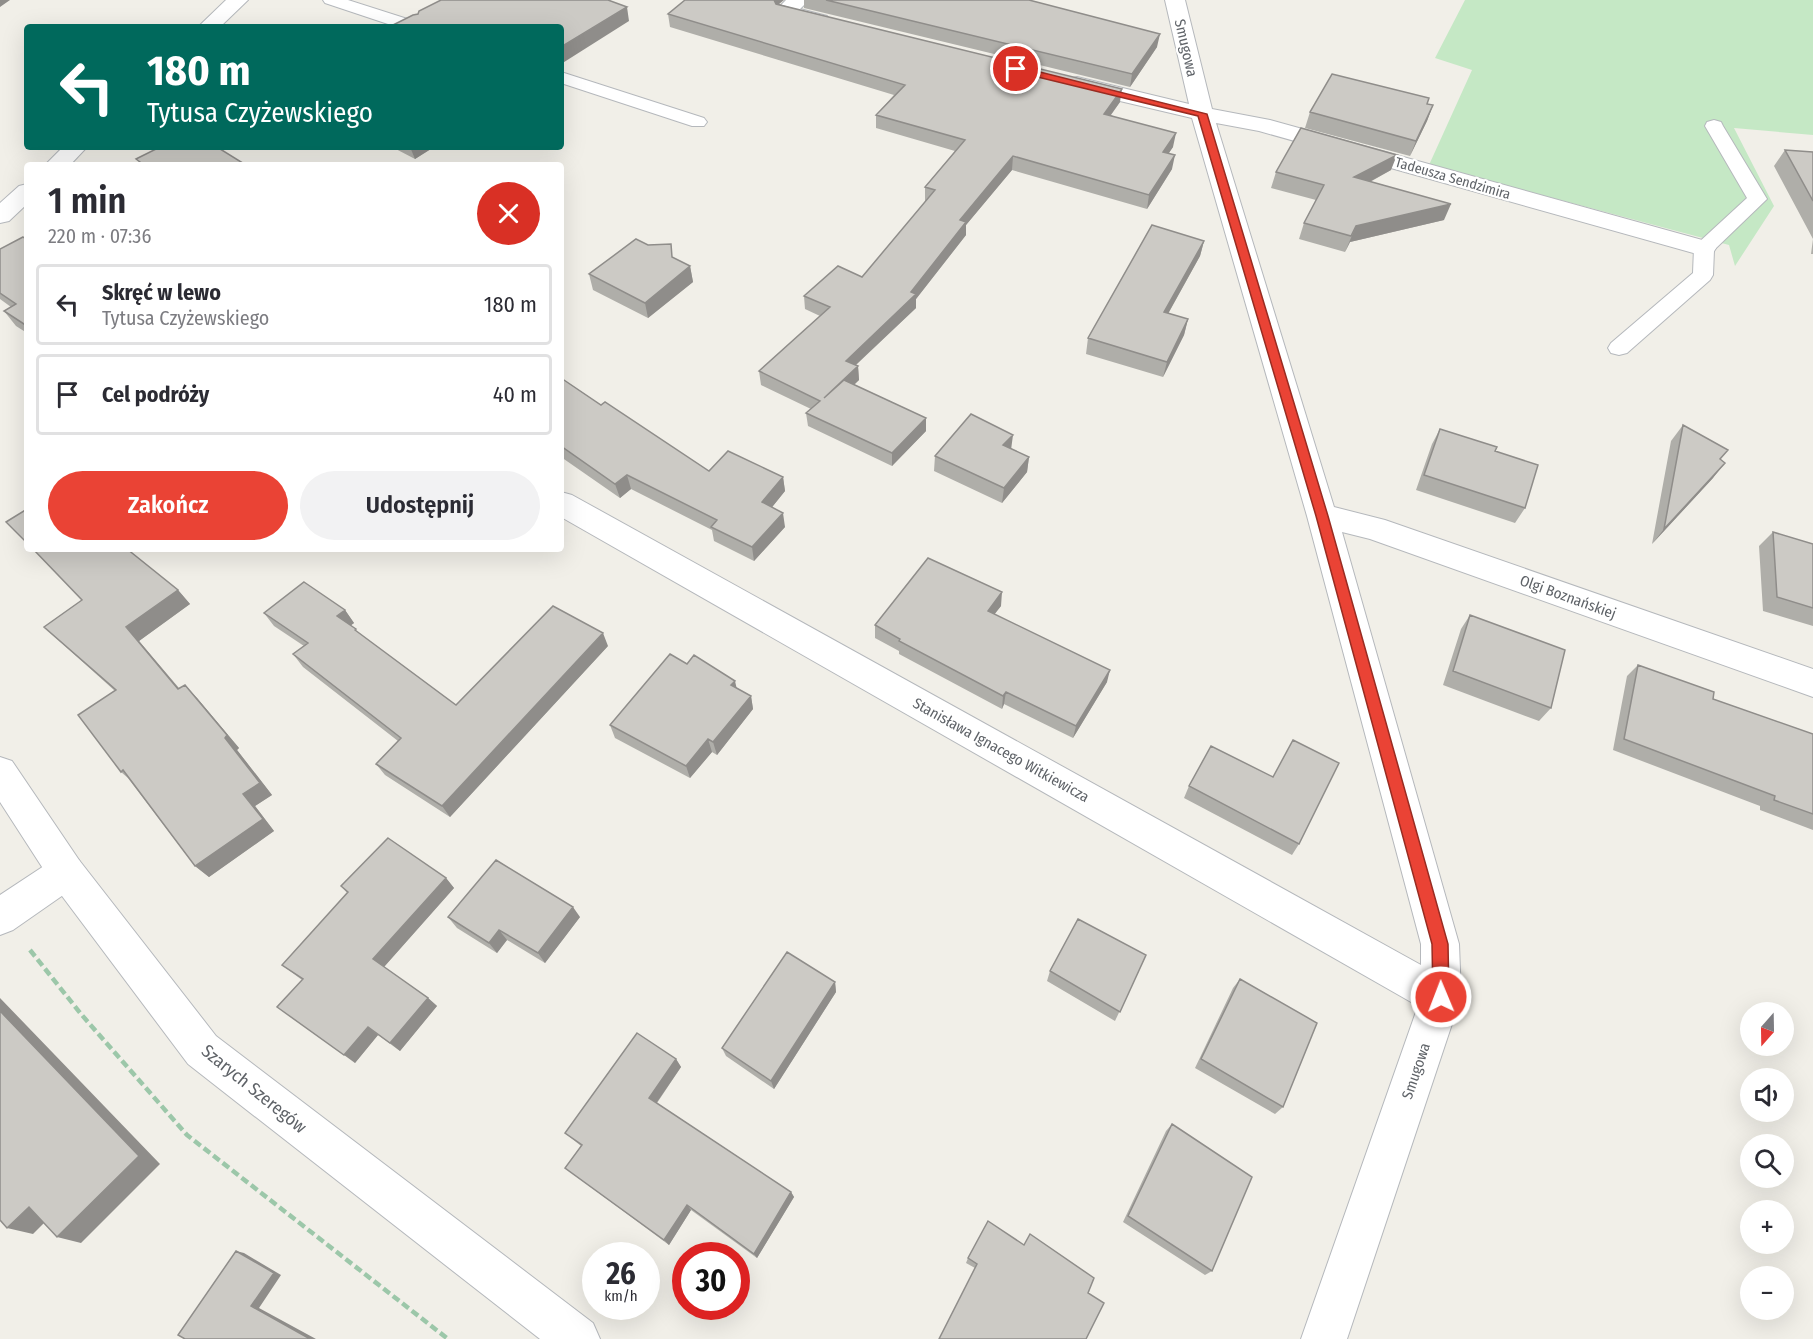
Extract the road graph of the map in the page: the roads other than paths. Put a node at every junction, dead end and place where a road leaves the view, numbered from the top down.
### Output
1 (238, 0) edge
2 (331, 0) edge
3 (799, 0) edge
4 (1175, 0) edge
5 (211, 24) edge
6 (405, 24) edge
7 (843, 26) edge
8 (564, 78) edge
9 (1063, 80) edge
10 (1202, 114) junction
11 (699, 122) dead end
12 (1714, 126) dead end
13 (73, 150) edge
14 (60, 162) edge
15 (24, 195) edge
16 (0, 216) edge
17 (1704, 248) junction
18 (1619, 348) dead end
19 (564, 505) edge
20 (1322, 516) junction
21 (1813, 683) edge
22 (0, 772) edge
23 (66, 872) junction
24 (1, 916) edge
25 (1441, 997) junction
26 (577, 1339) edge
27 (1324, 1339) edge

1 - 5 street
2 - 6 lane
3 - 7 street
4 - 10 street, Smugowa
8 - 11 lane
9 - 10 street, Tadeusza Sendzimira
10 - 17 street, Tadeusza Sendzimira
10 - 20 street, Smugowa
12 - 17 lane
13 - 14 street
15 - 16 street
17 - 18 lane
19 - 25 street, Stanisława Ignacego Witkiewicza
20 - 21 street, Olgi Boznańskiej
20 - 25 street, Smugowa
22 - 23 street, Szarych Szeregów
23 - 24 street
23 - 26 street, Szarych Szeregów
25 - 27 street, Smugowa

